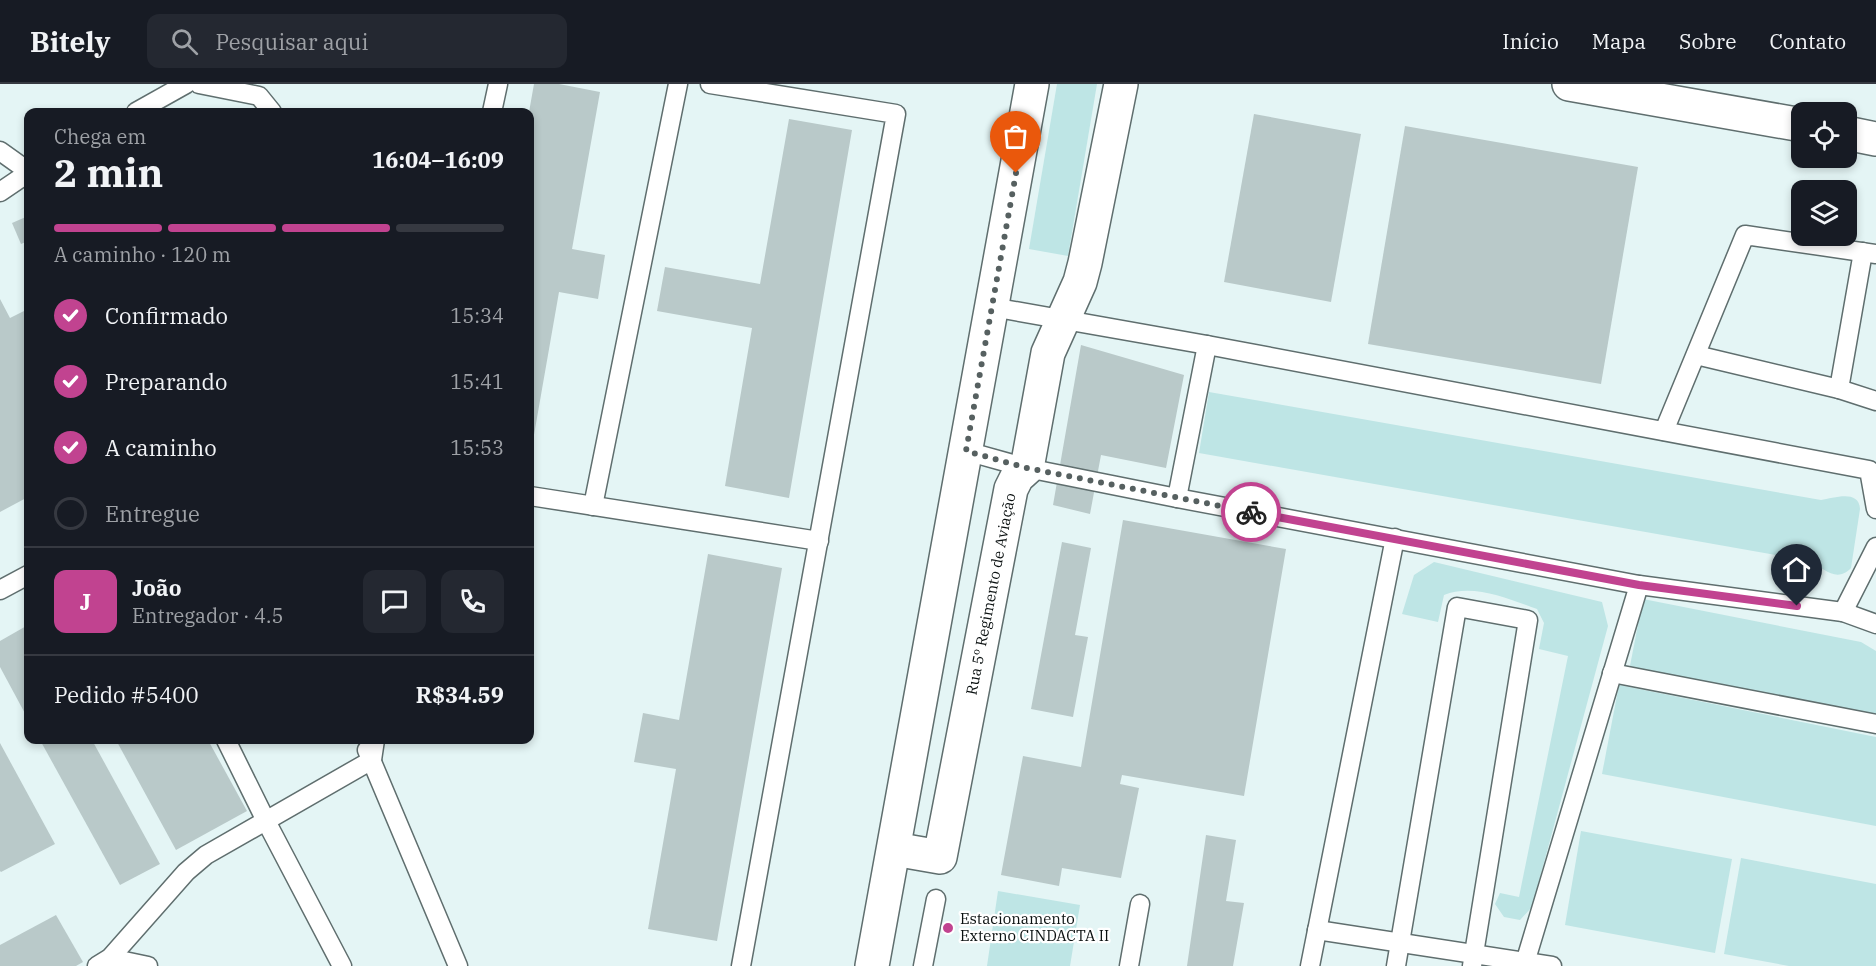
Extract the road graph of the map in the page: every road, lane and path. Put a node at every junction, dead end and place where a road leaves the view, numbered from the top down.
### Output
1 (186, 84) edge
2 (199, 84) edge
3 (498, 84) edge
4 (678, 84) edge
5 (710, 84) edge
6 (1032, 84) edge
7 (1121, 84) edge
8 (1569, 84) edge
9 (143, 108) edge
10 (269, 108) edge
11 (493, 108) edge
12 (1791, 123) edge
13 (1857, 135) edge
14 (1876, 139) edge
15 (0, 151) edge
16 (24, 169) edge
17 (24, 175) edge
18 (0, 192) edge
19 (1870, 253) edge
20 (992, 307) junction
21 (1062, 319) junction
22 (1207, 345) junction
23 (1696, 355) junction
24 (1839, 389) junction
25 (1876, 400) edge
26 (1664, 431) junction
27 (966, 451) junction
28 (1027, 468) junction
29 (1872, 470) edge
30 (534, 497) edge
31 (1178, 498) junction
32 (593, 506) junction
33 (1876, 509) edge
34 (1395, 538) junction
35 (819, 541) junction
36 (1876, 547) edge
37 (24, 577) edge
38 (1639, 585) junction
39 (0, 590) edge
40 (1843, 612) junction
41 (1876, 624) edge
42 (1612, 674) junction
43 (919, 710) junction
44 (966, 720) junction
45 (1876, 724) edge
46 (228, 744) edge
47 (366, 744) edge
48 (374, 744) edge
49 (372, 760) junction
50 (266, 821) junction
51 (894, 849) junction
52 (936, 899) dead end
53 (1140, 904) dead end
54 (1317, 930) junction
55 (1401, 943) junction
56 (1473, 960) edge
57 (104, 962) edge
58 (1525, 964) edge
59 (148, 966) edge
60 (342, 966) edge
61 (458, 966) edge
62 (741, 966) edge
63 (872, 966) edge
64 (923, 966) edge
65 (1129, 966) edge
66 (1310, 966) edge
67 (1396, 966) edge
68 (1552, 966) edge

1 - 9 lane
2 - 10 lane
3 - 11 lane
4 - 32 lane
5 - 35 lane
6 - 20 street
7 - 21 street, Rua 5º Regimento de Aviação
8 - 12 street
13 - 14 street
15 - 16 lane
17 - 18 lane
19 - 23 lane
19 - 24 lane
20 - 21 lane
20 - 27 street
21 - 22 lane
21 - 28 street, Rua 5º Regimento de Aviação
22 - 26 lane
22 - 31 lane
23 - 24 lane
23 - 26 lane
24 - 25 lane
26 - 29 lane
27 - 28 lane
27 - 43 street
28 - 31 lane
28 - 44 street, Rua 5º Regimento de Aviação
29 - 33 lane
30 - 32 lane
31 - 34 lane
32 - 35 lane
34 - 38 lane
34 - 54 lane
35 - 62 lane
36 - 40 lane
37 - 39 lane
38 - 40 lane
38 - 42 lane
40 - 41 lane
42 - 45 lane
42 - 58 lane
43 - 44 street
43 - 51 street
44 - 51 street, Rua 5º Regimento de Aviação
46 - 50 lane
47 - 49 lane
48 - 49 lane
49 - 50 lane
49 - 61 lane
50 - 57 lane
50 - 60 lane
51 - 63 street
52 - 64 lane
53 - 65 lane
54 - 55 lane
54 - 66 lane
55 - 56 lane
55 - 56 lane
55 - 67 lane
56 - 58 lane
57 - 59 lane
58 - 68 lane

